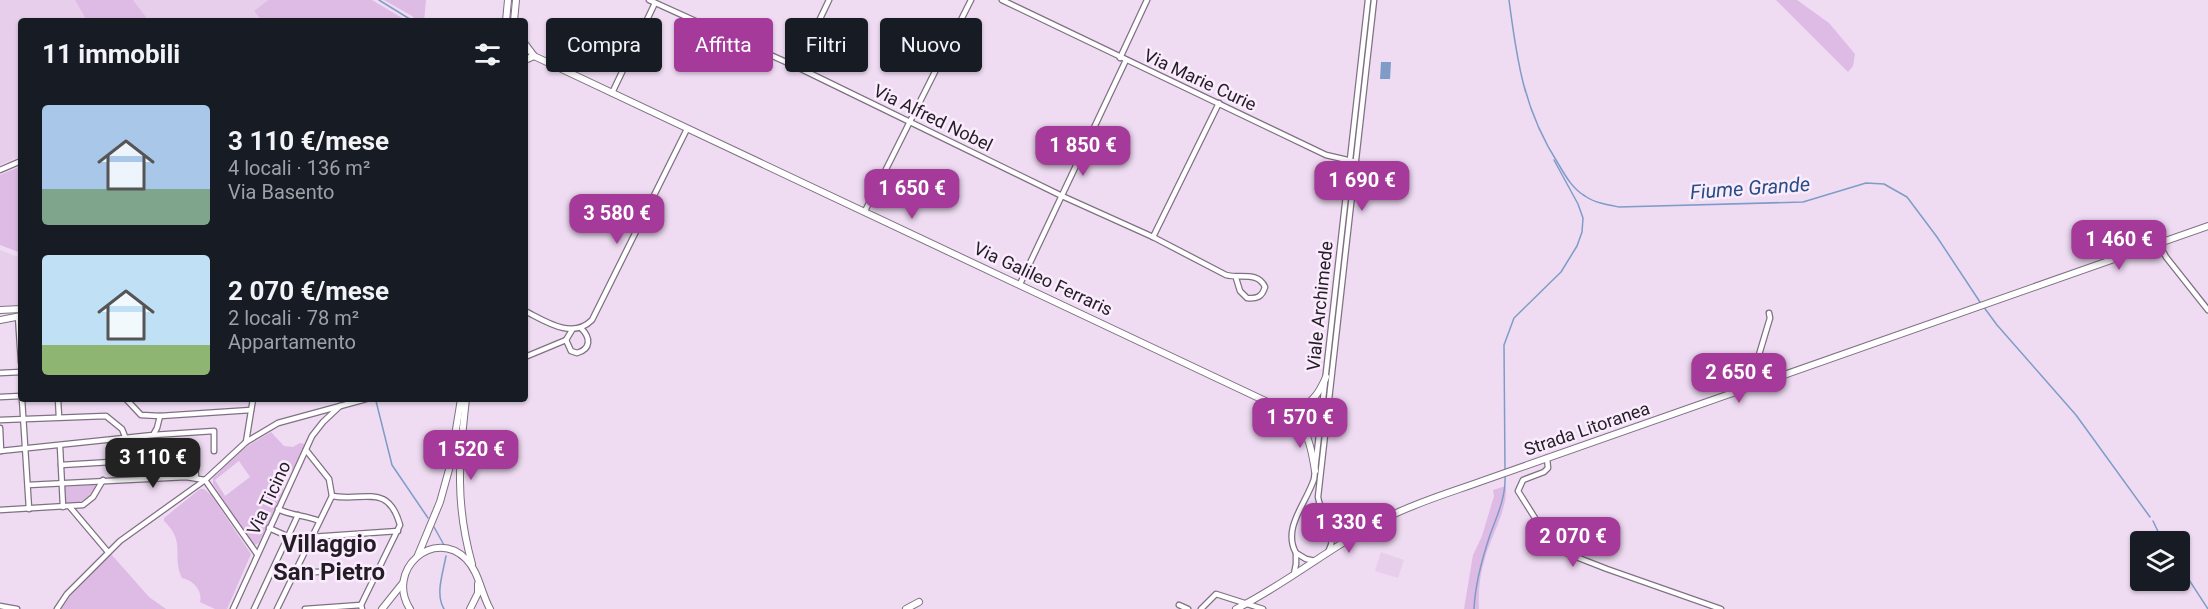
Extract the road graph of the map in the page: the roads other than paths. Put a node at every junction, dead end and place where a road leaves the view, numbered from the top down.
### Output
1 (508, 0) edge
2 (516, 0) edge
3 (649, 0) edge
4 (829, 0) edge
5 (971, 0) edge
6 (1002, 0) edge
7 (1147, 0) edge
8 (1368, 0) edge
9 (1374, 0) edge
10 (655, 3) junction
11 (506, 18) edge
12 (514, 18) edge
13 (820, 18) edge
14 (528, 48) edge
15 (534, 56) junction
16 (528, 59) edge
17 (1123, 59) junction
18 (785, 62) edge
19 (807, 72) edge
20 (612, 93) junction
21 (1219, 103) junction
22 (910, 122) junction
23 (687, 129) junction
24 (1350, 161) junction
25 (18, 162) edge
26 (1356, 162) junction
27 (0, 170) edge
28 (1062, 196) junction
29 (865, 211) junction
30 (2208, 226) edge
31 (1153, 237) junction
32 (2158, 244) junction
33 (1236, 278) junction
34 (1020, 284) junction
35 (18, 309) edge
36 (0, 310) edge
37 (2208, 310) edge
38 (528, 312) edge
39 (1769, 313) dead end
40 (18, 316) edge
41 (0, 320) edge
42 (581, 328) junction
43 (572, 330) junction
44 (566, 340) junction
45 (528, 356) edge
46 (18, 372) edge
47 (0, 373) edge
48 (1326, 377) junction
49 (1749, 388) junction
50 (0, 397) edge
51 (18, 398) edge
52 (22, 402) edge
53 (58, 402) edge
54 (128, 402) edge
55 (252, 402) edge
56 (355, 402) edge
57 (460, 402) edge
58 (466, 402) edge
59 (341, 406) junction
60 (1278, 407) junction
61 (1300, 408) junction
62 (251, 410) junction
63 (160, 416) junction
64 (59, 417) junction
65 (24, 419) junction
66 (0, 420) edge
67 (1323, 420) junction
68 (1298, 421) junction
69 (0, 428) edge
70 (153, 435) junction
71 (126, 439) junction
72 (246, 442) junction
73 (60, 446) junction
74 (26, 448) junction
75 (306, 450) junction
76 (1, 451) edge
77 (214, 451) dead end
78 (1547, 458) junction
79 (157, 460) junction
80 (61, 465) junction
81 (1315, 471) junction
82 (158, 478) junction
83 (196, 478) junction
84 (103, 480) junction
85 (205, 480) junction
86 (62, 484) junction
87 (28, 485) junction
88 (332, 496) junction
89 (63, 507) junction
90 (69, 507) junction
91 (29, 509) junction
92 (278, 509) junction
93 (0, 510) edge
94 (298, 515) junction
95 (319, 521) junction
96 (1330, 525) junction
97 (269, 528) junction
98 (398, 531) junction
99 (1357, 534) junction
100 (287, 536) junction
101 (311, 537) junction
102 (108, 552) junction
103 (1328, 552) junction
104 (1296, 553) junction
105 (257, 554) junction
106 (418, 556) junction
107 (1314, 561) junction
108 (472, 565) junction
109 (378, 569) junction
110 (294, 573) junction
111 (1294, 574) junction
112 (478, 581) junction
113 (402, 585) junction
114 (919, 602) dead end
115 (1246, 604) junction
116 (1179, 605) dead end
117 (0, 606) edge
118 (362, 607) edge
119 (17, 609) edge
120 (57, 609) edge
121 (233, 609) edge
122 (254, 609) edge
123 (277, 609) edge
124 (305, 609) edge
125 (320, 609) edge
126 (382, 609) edge
127 (410, 609) edge
128 (470, 609) edge
129 (490, 609) edge
130 (906, 609) edge
131 (1188, 609) edge
132 (1201, 609) edge
133 (1236, 609) edge
134 (1263, 609) edge
135 (1721, 609) edge

1 - 11 street
2 - 12 street
3 - 10 street, Via Alfred Nobel
4 - 13 street
5 - 22 street
6 - 17 street, Via Marie Curie
7 - 17 street
8 - 24 street, Viale Archimede
9 - 26 street, Viale Archimede
10 - 18 street, Via Alfred Nobel
10 - 20 street
14 - 15 street
15 - 16 street
15 - 20 street, Via Galileo Ferraris
17 - 21 street, Via Marie Curie
17 - 28 street
19 - 22 street, Via Alfred Nobel
20 - 23 street, Via Galileo Ferraris
21 - 24 street, Via Marie Curie
21 - 31 street
22 - 28 street, Via Alfred Nobel
22 - 29 street
23 - 29 street, Via Galileo Ferraris
23 - 42 street
24 - 26 street, Via Marie Curie
24 - 48 street, Viale Archimede
25 - 27 street
26 - 67 street, Viale Archimede
28 - 31 street, Via Alfred Nobel
28 - 34 street
29 - 34 street, Via Galileo Ferraris
30 - 32 street, Strada Litoranea
31 - 33 street, Via Alfred Nobel
32 - 37 street
32 - 49 street, Strada Litoranea
33 - 33 street, Via Alfred Nobel
34 - 60 street, Via Galileo Ferraris
35 - 36 street
38 - 43 street
39 - 49 street
40 - 41 street
42 - 43 street
42 - 44 street
43 - 44 street
44 - 45 street
46 - 47 street
48 - 61 street
48 - 67 street, Viale Archimede
49 - 78 street, Strada Litoranea
50 - 51 street
52 - 65 street
53 - 64 street
54 - 63 street
55 - 62 street
56 - 59 street
57 - 106 street
58 - 108 street
59 - 72 street
59 - 75 street, Via Ticino
60 - 61 street, Via Galileo Ferraris
60 - 68 street, Via Galileo Ferraris
61 - 67 street, Via Galileo Ferraris
62 - 63 street
62 - 72 street
63 - 70 street
64 - 65 street
64 - 71 street
65 - 66 street
65 - 74 street
67 - 68 street
67 - 81 street, Viale Archimede
67 - 96 street, Viale Archimede
68 - 81 street, Via Galileo Ferraris
69 - 76 street
70 - 71 street
70 - 77 street
71 - 73 street
72 - 85 street
73 - 74 street
73 - 80 street
74 - 76 street
74 - 87 street
75 - 88 street
75 - 92 street, Via Ticino
78 - 99 street, Strada Litoranea
78 - 135 street
79 - 80 street
79 - 82 street
79 - 83 street
80 - 86 street
81 - 104 street, Viale Archimede
82 - 83 street
82 - 84 street
83 - 85 street
84 - 86 street
84 - 90 street
85 - 102 street
85 - 105 street
86 - 87 street
86 - 89 street
87 - 91 street
88 - 95 street
88 - 98 street
89 - 90 street
89 - 91 street
90 - 102 street
91 - 93 street
92 - 94 street
92 - 97 street, Via Ticino
94 - 95 street
94 - 100 street
95 - 101 street
96 - 99 street
96 - 103 street, Viale Archimede
97 - 100 street
97 - 105 street, Via Ticino
98 - 101 street
98 - 109 street
99 - 103 street, Strada Litoranea
100 - 122 street
101 - 110 street
102 - 120 street
103 - 107 street, Strada Litoranea
104 - 107 street
104 - 111 street, Viale Archimede
105 - 121 street, Via Ticino
106 - 108 street
106 - 113 street
107 - 111 street, Strada Litoranea
108 - 112 street
109 - 110 street
109 - 118 street
110 - 123 street
111 - 115 street, Strada Litoranea
112 - 128 street
112 - 129 street
113 - 126 street
113 - 127 street
114 - 130 street
115 - 132 street
115 - 133 street, Strada Litoranea
115 - 134 street
116 - 131 street
117 - 119 street
118 - 125 street
124 - 125 street

